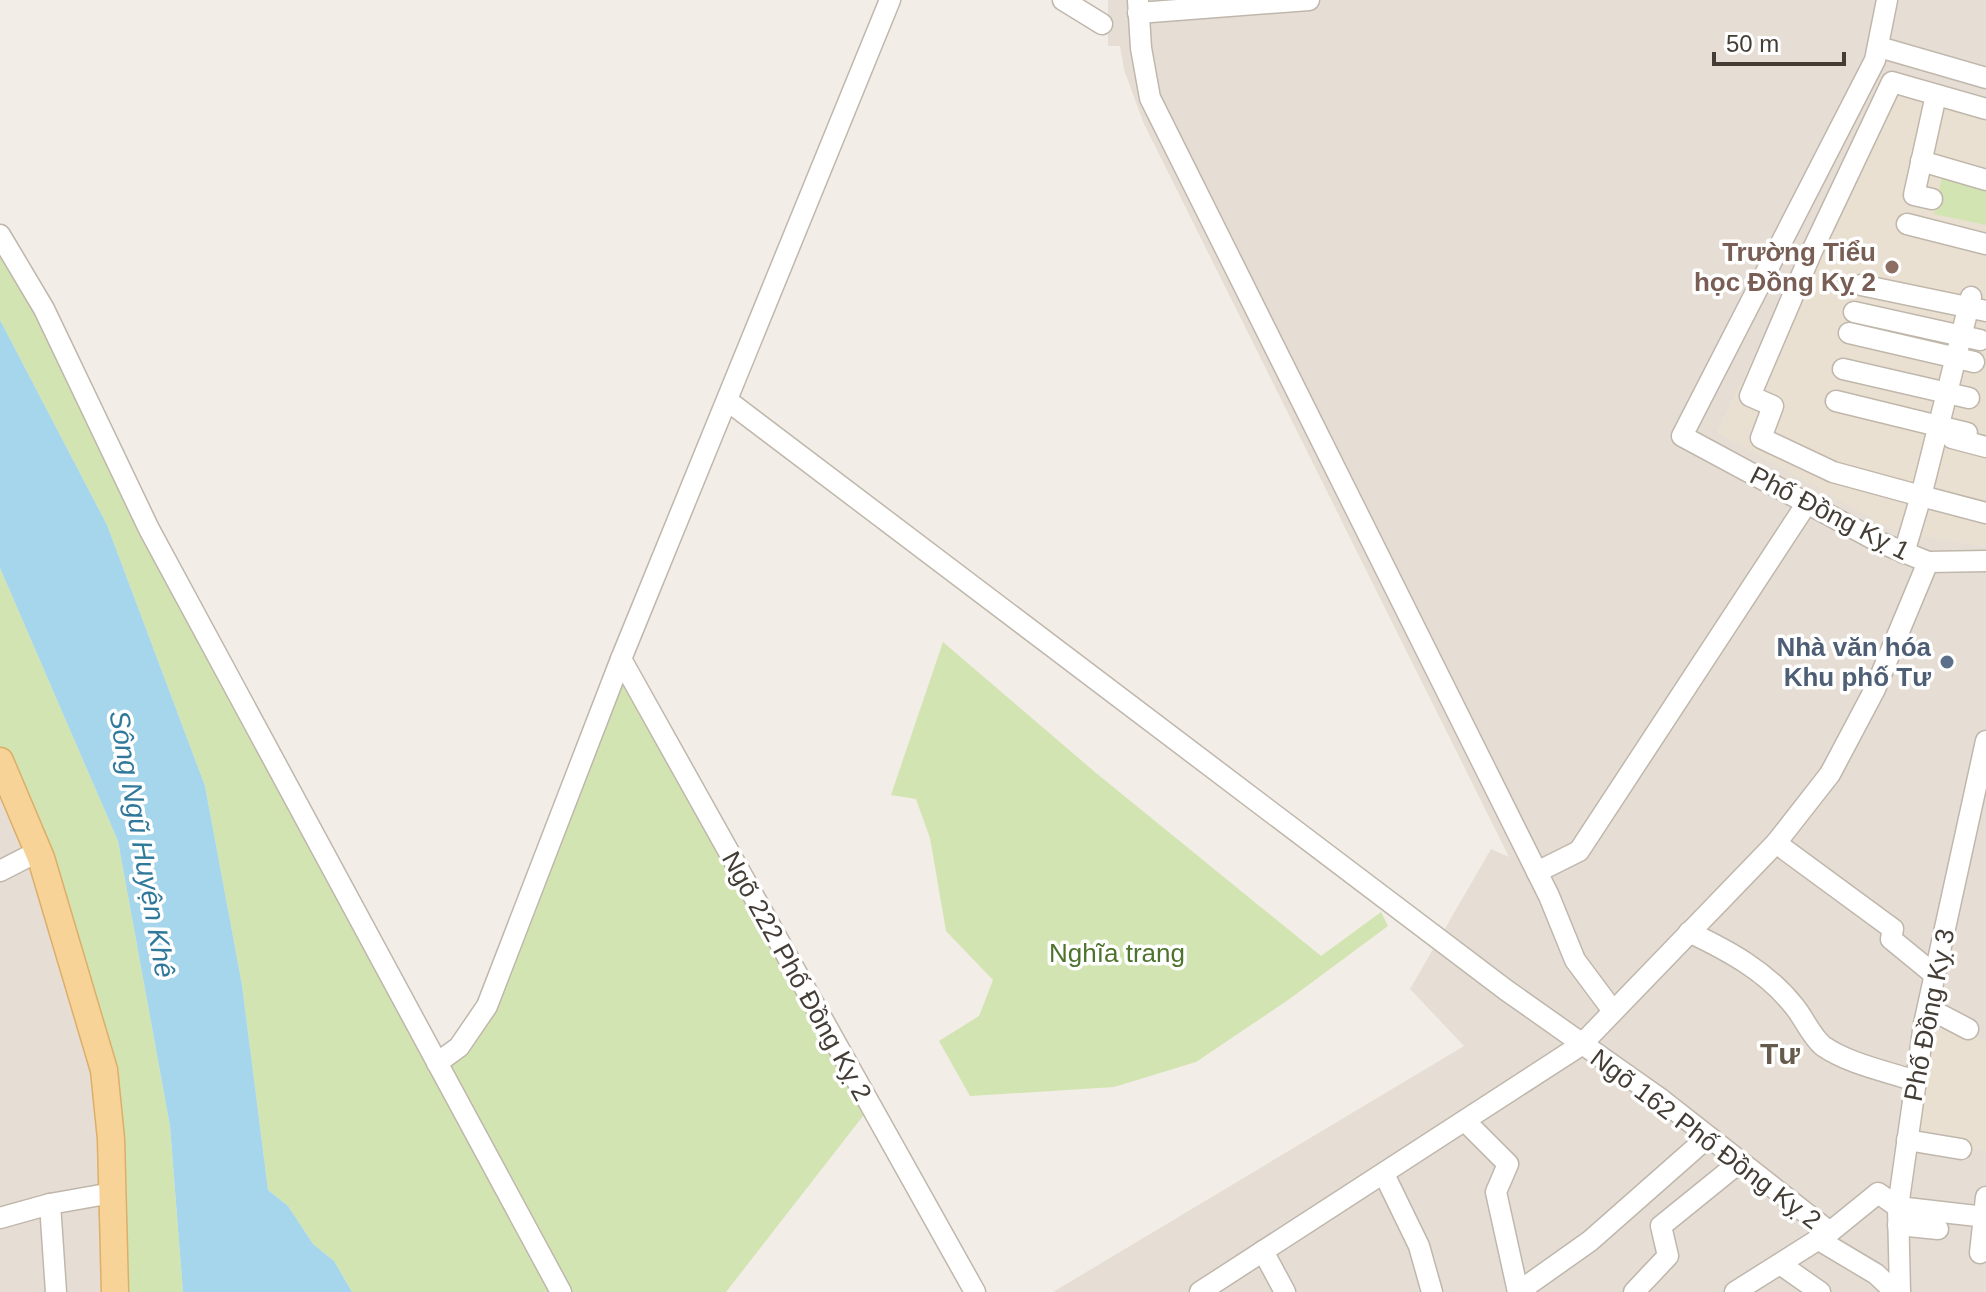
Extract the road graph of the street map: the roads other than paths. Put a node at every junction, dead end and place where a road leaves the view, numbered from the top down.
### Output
1 (890, 0) edge
2 (1063, 0) edge
3 (1309, 0) edge
4 (1887, 0) edge
5 (1138, 6) edge
6 (1102, 24) dead end
7 (1879, 47) junction
8 (1986, 78) edge
9 (1936, 95) junction
10 (1986, 109) edge
11 (1921, 161) junction
12 (1986, 180) edge
13 (1932, 199) dead end
14 (1907, 224) dead end
15 (0, 235) edge
16 (1986, 244) edge
17 (1861, 285) dead end
18 (1975, 305) edge
19 (1854, 312) dead end
20 (1849, 333) dead end
21 (1971, 338) junction
22 (1965, 360) junction
23 (1843, 369) dead end
24 (1947, 393) junction
25 (1969, 398) dead end
26 (728, 401) junction
27 (1836, 401) dead end
28 (1938, 430) junction
29 (1967, 433) dead end
30 (1986, 447) edge
31 (1921, 496) junction
32 (1807, 503) junction
33 (1986, 513) edge
34 (1904, 553) junction
35 (1986, 561) edge
36 (1928, 562) junction
37 (621, 659) junction
38 (1986, 741) edge
39 (0, 761) edge
40 (1979, 806) edge
41 (1776, 843) junction
42 (39, 851) junction
43 (0, 871) edge
44 (1537, 872) junction
45 (1689, 932) junction
46 (1935, 975) junction
47 (1928, 1008) junction
48 (1613, 1011) junction
49 (1968, 1029) dead end
50 (1581, 1045) junction
51 (437, 1063) junction
52 (1915, 1081) junction
53 (1466, 1122) junction
54 (1708, 1137) junction
55 (1907, 1140) junction
56 (1961, 1149) dead end
57 (1740, 1162) junction
58 (1384, 1174) junction
59 (112, 1193) junction
60 (50, 1204) junction
61 (1985, 1210) edge
62 (1898, 1216) junction
63 (0, 1218) edge
64 (1938, 1229) dead end
65 (1824, 1236) junction
66 (1263, 1251) junction
67 (1980, 1253) dead end
68 (1780, 1264) junction
69 (1525, 1290) edge
70 (56, 1292) edge
71 (115, 1292) edge
72 (561, 1292) edge
73 (975, 1292) edge
74 (1201, 1292) edge
75 (1285, 1292) edge
76 (1432, 1292) edge
77 (1634, 1292) edge
78 (1735, 1292) edge
79 (1820, 1292) edge
80 (1897, 1292) edge

1 - 26 street
2 - 6 street
3 - 5 street
4 - 7 street
5 - 44 street
7 - 8 street
7 - 32 street, Phố Đồng Kỵ 1
9 - 10 street
9 - 11 street
9 - 31 street
11 - 12 street
11 - 13 street
14 - 16 street
15 - 51 street
17 - 18 street
18 - 21 street
19 - 21 street
20 - 22 street
21 - 22 street
22 - 24 street
23 - 24 street
24 - 25 street
24 - 28 street
26 - 37 street
26 - 50 street, Ngõ 162 Phố Đồng Kỵ 2
27 - 28 street
28 - 29 street
28 - 30 street
28 - 31 street
31 - 33 street
31 - 34 street
32 - 34 street, Phố Đồng Kỵ 1
32 - 44 street
34 - 36 street, Phố Đồng Kỵ 1
35 - 36 street, Phố Đồng Kỵ 1
36 - 41 street
37 - 51 street
37 - 73 street, Ngõ 222 Phố Đồng Kỵ 2
38 - 40 street, Phố Đồng Kỵ 3
39 - 42 main road
40 - 46 street, Phố Đồng Kỵ 3
41 - 45 street
41 - 46 street
42 - 43 street
42 - 59 main road
44 - 48 street
45 - 48 street
45 - 52 street
46 - 47 street, Phố Đồng Kỵ 3
47 - 49 street
47 - 52 street, Phố Đồng Kỵ 3
48 - 50 street
50 - 53 street
50 - 54 street, Ngõ 162 Phố Đồng Kỵ 2
51 - 72 street
52 - 55 street, Phố Đồng Kỵ 3
53 - 58 street
53 - 69 street
54 - 57 street, Ngõ 162 Phố Đồng Kỵ 2
54 - 69 street
55 - 56 street
55 - 62 street, Phố Đồng Kỵ 3
57 - 65 street, Ngõ 162 Phố Đồng Kỵ 2
57 - 77 street
58 - 66 street
58 - 76 street
59 - 60 street
59 - 71 main road
60 - 63 street
60 - 70 street
61 - 62 street
61 - 67 street
62 - 64 street
62 - 65 street
62 - 80 street, Phố Đồng Kỵ 3
65 - 68 street
65 - 80 street, Ngõ 162 Phố Đồng Kỵ 2
66 - 74 street
66 - 75 street
68 - 78 street
68 - 79 street

